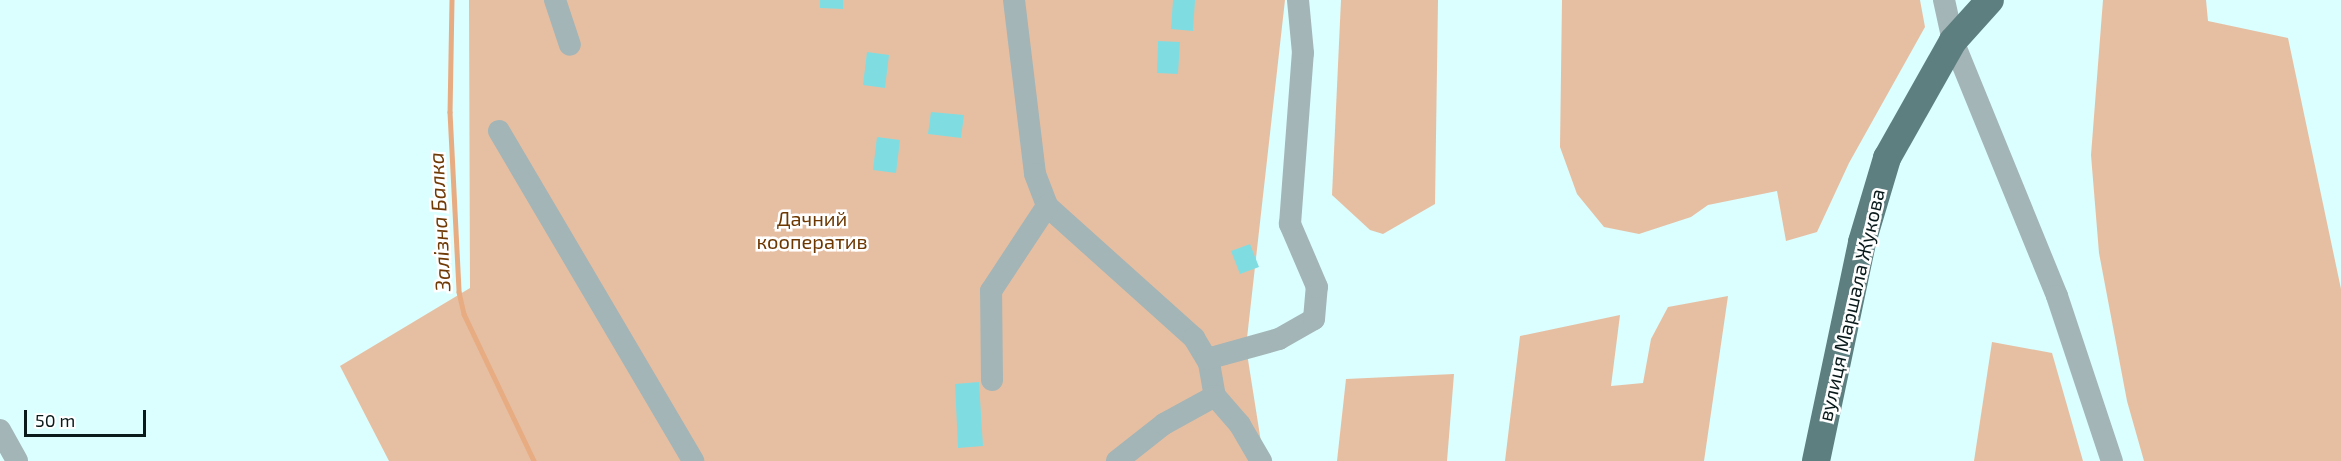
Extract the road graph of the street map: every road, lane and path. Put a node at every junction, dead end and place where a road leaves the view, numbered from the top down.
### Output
1 (555, 0) edge
2 (1014, 0) edge
3 (1298, 0) edge
4 (1944, 0) edge
5 (1990, 0) edge
6 (1953, 42) junction
7 (570, 45) dead end
8 (499, 131) dead end
9 (1047, 206) junction
10 (1207, 359) junction
11 (992, 380) dead end
12 (1215, 396) junction
13 (0, 430) edge
14 (17, 461) edge
15 (693, 461) edge
16 (1117, 461) edge
17 (1261, 461) edge
18 (1816, 461) edge
19 (2112, 461) edge

1 - 7 street
2 - 9 street
3 - 10 street
4 - 6 street
5 - 6 main road, вулиця Маршала Жукова
6 - 18 main road, вулиця Маршала Жукова
6 - 19 street
8 - 15 street
9 - 10 street
9 - 11 street
10 - 12 street
12 - 16 street
12 - 17 street
13 - 14 street

